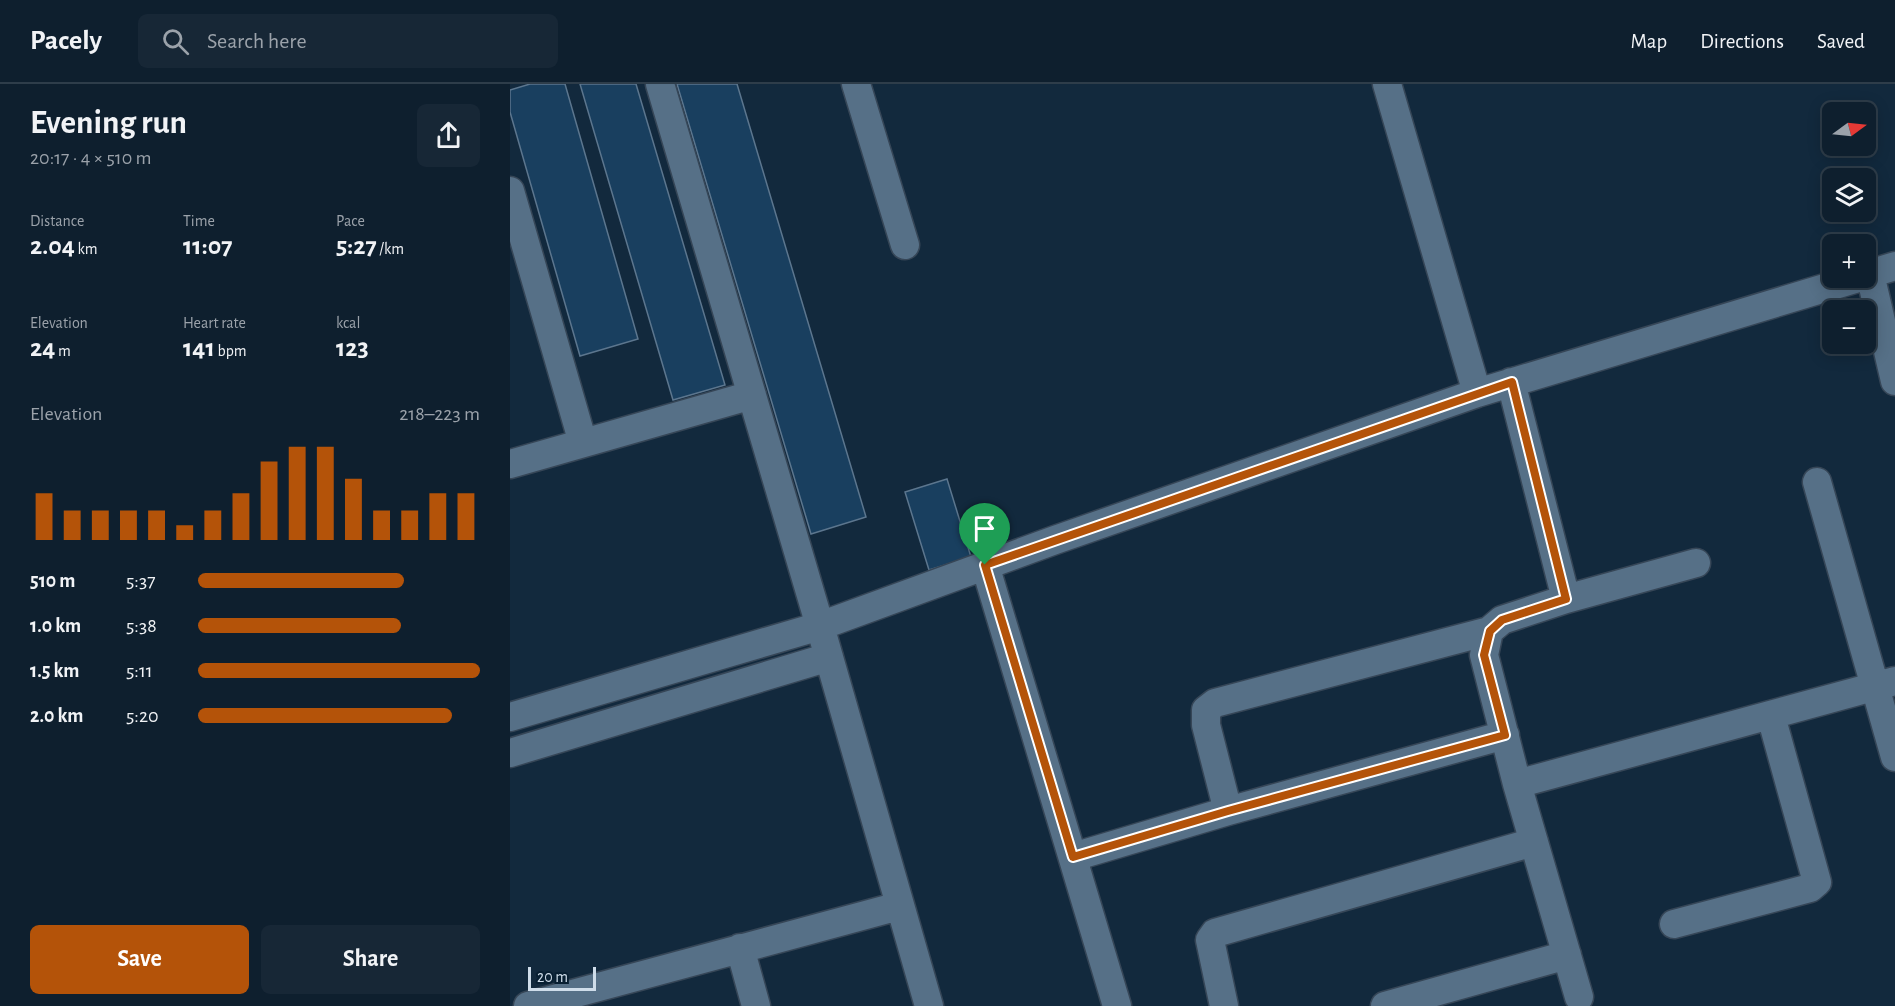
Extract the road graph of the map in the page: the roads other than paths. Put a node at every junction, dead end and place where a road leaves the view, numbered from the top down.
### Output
1 (660, 84) edge
2 (856, 84) edge
3 (1387, 84) edge
4 (510, 191) edge
5 (905, 245) dead end
6 (1822, 288) edge
7 (1875, 288) edge
8 (1895, 381) edge
9 (1512, 382) junction
10 (1477, 393) junction
11 (752, 395) junction
12 (583, 443) junction
13 (510, 464) edge
14 (1817, 482) dead end
15 (1696, 563) dead end
16 (985, 565) junction
17 (1566, 599) junction
18 (820, 626) junction
19 (1490, 631) junction
20 (829, 657) junction
21 (1885, 684) edge
22 (1771, 716) junction
23 (510, 717) edge
24 (1505, 735) junction
25 (510, 753) edge
26 (1895, 757) edge
27 (1517, 784) junction
28 (1228, 811) junction
29 (1534, 842) junction
30 (1073, 857) junction
31 (899, 906) junction
32 (1674, 924) dead end
33 (740, 948) junction
34 (1567, 955) junction
35 (1579, 997) dead end
36 (567, 1001) edge
37 (528, 1006) edge
38 (756, 1006) edge
39 (929, 1006) edge
40 (1117, 1006) edge
41 (1224, 1006) edge
42 (1385, 1006) edge

1 - 11 street
2 - 5 street
3 - 10 street
4 - 12 street
6 - 9 street
7 - 8 street
9 - 10 street
9 - 17 street
10 - 16 street
11 - 12 street
11 - 18 street
12 - 13 street
14 - 21 street
15 - 17 street
16 - 18 street
16 - 30 street
17 - 19 street
18 - 20 street
18 - 23 street
19 - 24 street
19 - 28 street
20 - 25 street
20 - 31 street
21 - 22 street
21 - 26 street
22 - 27 street
22 - 32 street
24 - 27 street
24 - 28 street
27 - 29 street
28 - 30 street
29 - 34 street
29 - 41 street
30 - 40 street
31 - 33 street
31 - 39 street
33 - 36 street
33 - 38 street
34 - 35 street
34 - 42 street
36 - 37 street

